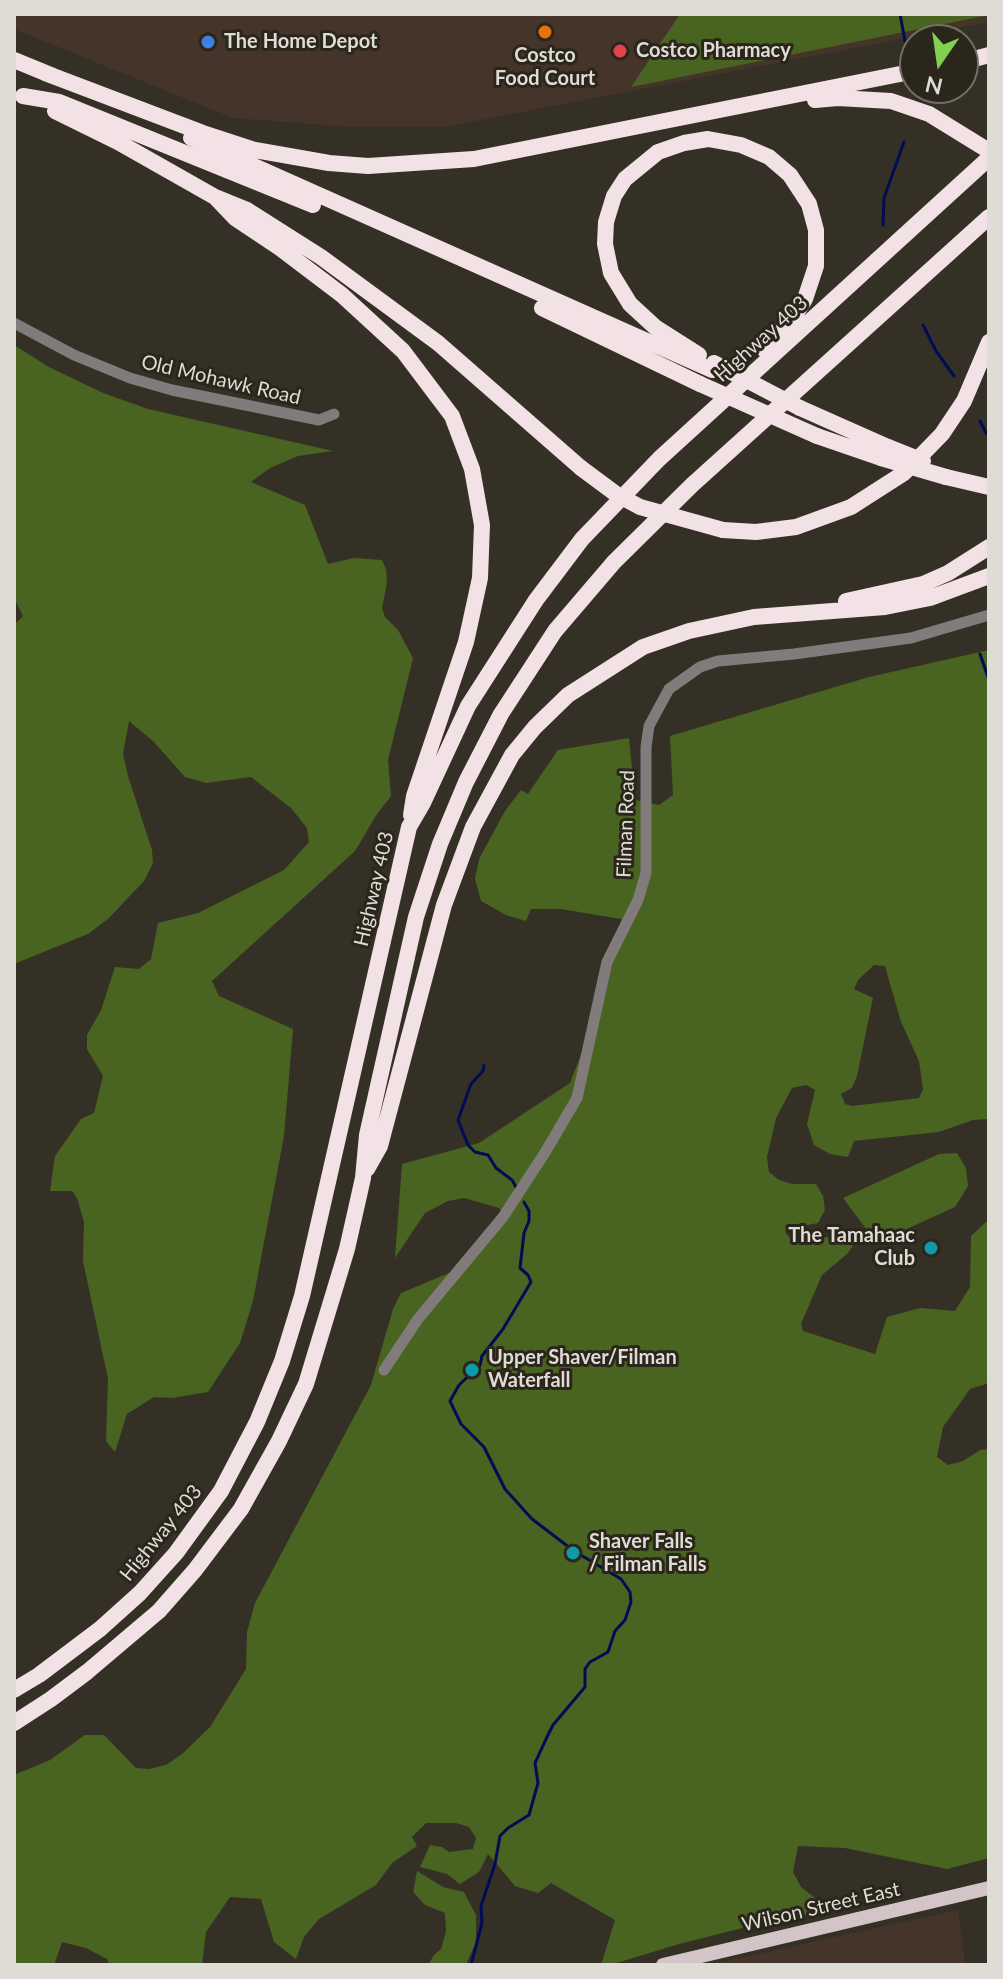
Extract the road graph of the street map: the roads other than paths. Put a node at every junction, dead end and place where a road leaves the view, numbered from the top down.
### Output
1 (14, 60) edge
2 (45, 73) junction
3 (899, 74) edge
4 (19, 94) edge
5 (753, 103) junction
6 (989, 151) edge
7 (989, 158) edge
8 (215, 197) junction
9 (989, 217) edge
10 (14, 323) edge
11 (989, 342) edge
12 (713, 367) junction
13 (734, 391) junction
14 (334, 414) dead end
15 (884, 453) junction
16 (949, 474) junction
17 (989, 479) edge
18 (989, 487) edge
19 (989, 547) edge
20 (989, 576) edge
21 (787, 614) junction
22 (981, 618) edge
23 (409, 827) junction
24 (363, 1178) junction
25 (384, 1370) dead end
26 (14, 1690) edge
27 (14, 1723) edge
28 (989, 1888) edge
29 (663, 1965) edge

1 - 2 highway
2 - 5 highway
2 - 12 highway
3 - 5 highway
4 - 8 highway
4 - 15 highway, bridge
5 - 6 highway
7 - 13 highway, Highway 403
8 - 11 highway, bridge
8 - 23 highway
9 - 24 highway
10 - 14 street, Old Mohawk Road
12 - 13 highway
12 - 15 highway, bridge
13 - 23 highway, Highway 403
15 - 16 highway, bridge
16 - 17 highway
16 - 18 highway
19 - 21 highway
20 - 21 highway
21 - 24 highway
22 - 25 street, Filman Road
23 - 26 highway, Highway 403
24 - 27 highway
28 - 29 main road, Wilson Street East

